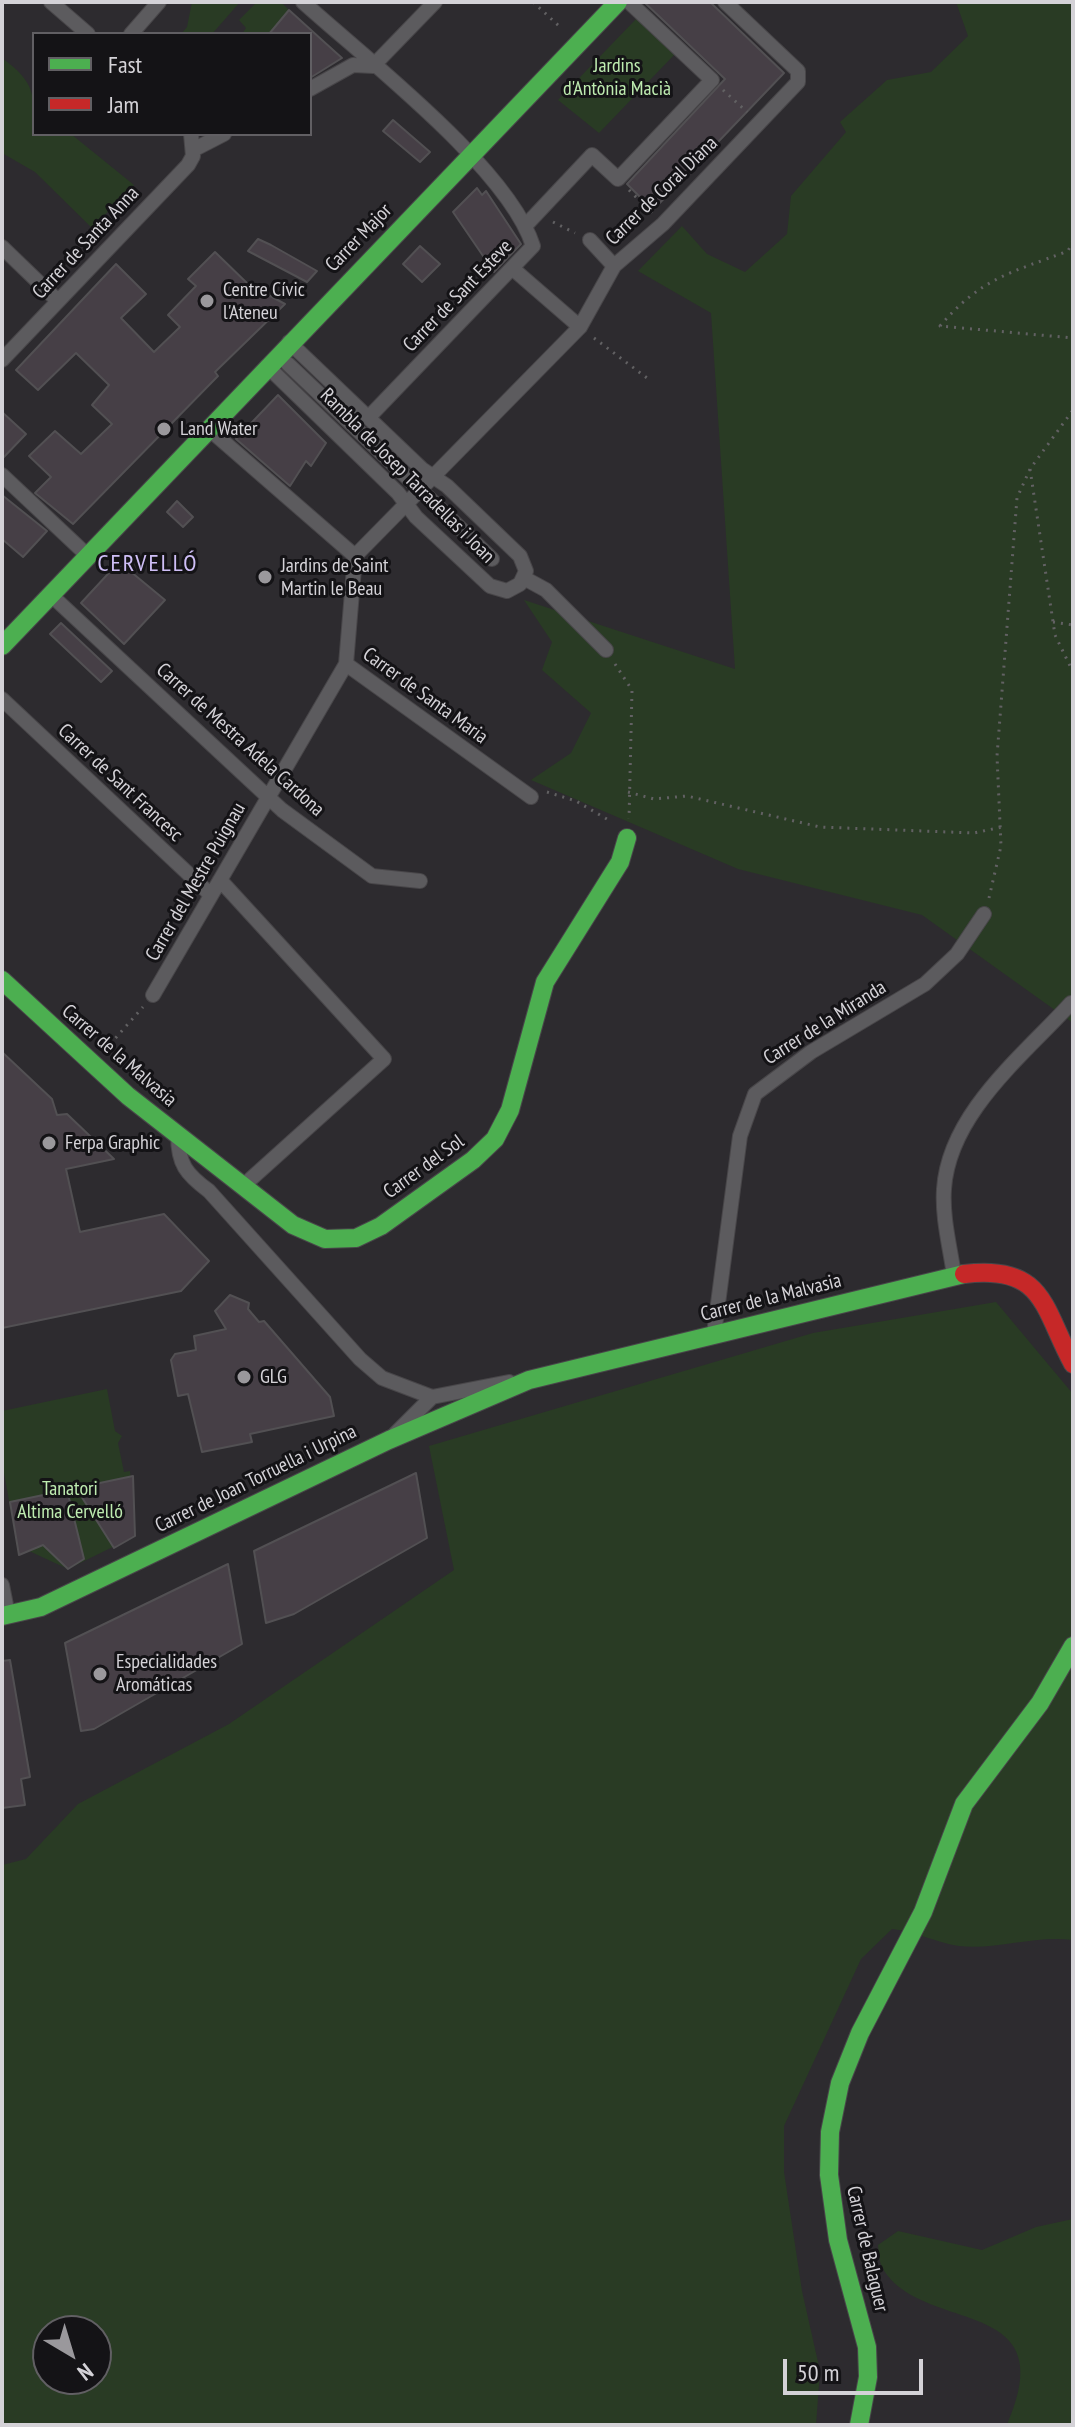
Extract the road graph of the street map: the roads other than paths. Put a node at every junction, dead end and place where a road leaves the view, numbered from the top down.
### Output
1 (51, 2) edge
2 (159, 2) edge
3 (303, 2) edge
4 (435, 2) edge
5 (618, 2) edge
6 (629, 2) edge
7 (725, 2) edge
8 (86, 32) edge
9 (133, 32) edge
10 (373, 66) junction
11 (312, 88) edge
12 (191, 136) edge
13 (220, 136) edge
14 (193, 150) junction
15 (471, 155) junction
16 (531, 220) junction
17 (590, 240) road end
18 (2, 247) edge
19 (614, 266) junction
20 (512, 268) junction
21 (58, 301) junction
22 (580, 327) junction
23 (289, 342) junction
24 (2, 360) edge
25 (267, 366) junction
26 (292, 368) dead end
27 (368, 418) junction
28 (209, 429) junction
29 (2, 475) edge
30 (413, 484) junction
31 (420, 513) dead end
32 (88, 556) junction
33 (355, 556) junction
34 (492, 559) dead end
35 (524, 578) junction
36 (51, 595) junction
37 (2, 646) edge
38 (606, 650) road end
39 (346, 664) junction
40 (2, 699) edge
41 (531, 797) road end
42 (269, 798) junction
43 (627, 838) road end
44 (220, 880) junction
45 (420, 881) dead end
46 (211, 895) junction
47 (984, 914) road end
48 (2, 980) edge
49 (153, 995) road end
50 (1071, 1003) edge
51 (178, 1135) junction
52 (243, 1186) junction
53 (954, 1275) junction
54 (714, 1334) junction
55 (1073, 1364) edge
56 (529, 1380) junction
57 (432, 1397) junction
58 (389, 1440) junction
59 (2, 1585) edge
60 (5, 1616) edge
61 (1073, 1646) edge
62 (859, 2425) edge

1 - 8 street
2 - 9 street
3 - 10 street, Carrer de Sant Esteve
4 - 10 street
5 - 15 street, Carrer Major
6 - 16 street
7 - 19 street, Carrer de Coral Diana
10 - 11 street
10 - 15 street, Carrer de Sant Esteve
12 - 14 street
13 - 14 street
14 - 21 street, Carrer de Santa Anna
15 - 16 street, Carrer de Sant Esteve
15 - 23 street, Carrer Major
16 - 20 street, Carrer de Sant Esteve
17 - 19 street
18 - 21 street
19 - 22 street, Carrer de Coral Diana
20 - 22 street
20 - 27 street, Carrer de Sant Esteve
21 - 24 street, Carrer de Santa Anna
22 - 30 street, Carrer de Coral Diana
23 - 25 street, Carrer Major
23 - 27 street, Rambla de Josep Tarradellas i Joan
25 - 28 street, Carrer Major
25 - 30 street, Rambla de Josep Tarradellas i Joan
26 - 30 street, Rambla de Josep Tarradellas i Joan
27 - 30 street, Rambla de Josep Tarradellas i Joan
28 - 32 street, Carrer Major
28 - 33 street
29 - 32 street
30 - 33 street, Carrer de Coral Diana
30 - 35 street, Rambla de Josep Tarradellas i Joan
30 - 35 street, Rambla de Josep Tarradellas i Joan
31 - 34 street, Rambla de Josep Tarradellas i Joan
32 - 36 street, Carrer Major
33 - 39 street, Carrer de Santa Maria
35 - 38 street, Rambla de Josep Tarradellas i Joan
36 - 37 street, Carrer Major
36 - 42 street, Carrer de Mestra Adela Cardona
39 - 41 street, Carrer de Santa Maria
39 - 42 street, Carrer del Mestre Puignau
40 - 46 street, Carrer de Sant Francesc
42 - 44 street, Carrer del Mestre Puignau
42 - 45 street, Carrer de Mestra Adela Cardona
43 - 52 street, Carrer del Sol
44 - 46 street, Carrer del Mestre Puignau
44 - 52 street
46 - 49 street, Carrer del Mestre Puignau
47 - 54 street, Carrer de la Miranda
48 - 51 street, Carrer de la Malvasia
50 - 53 street
51 - 52 street, Carrer del Sol
51 - 57 street, Carrer de la Malvasia
53 - 54 street, Carrer de la Malvasia
53 - 55 street, Carrer de la Malvasia
54 - 56 street, Carrer de la Malvasia
56 - 57 street, Carrer de la Malvasia
56 - 58 street, Carrer de Joan Torruella i Urpina
57 - 58 street
58 - 60 street, Carrer de Joan Torruella i Urpina
59 - 60 street
61 - 62 street, Carrer de Balaguer

